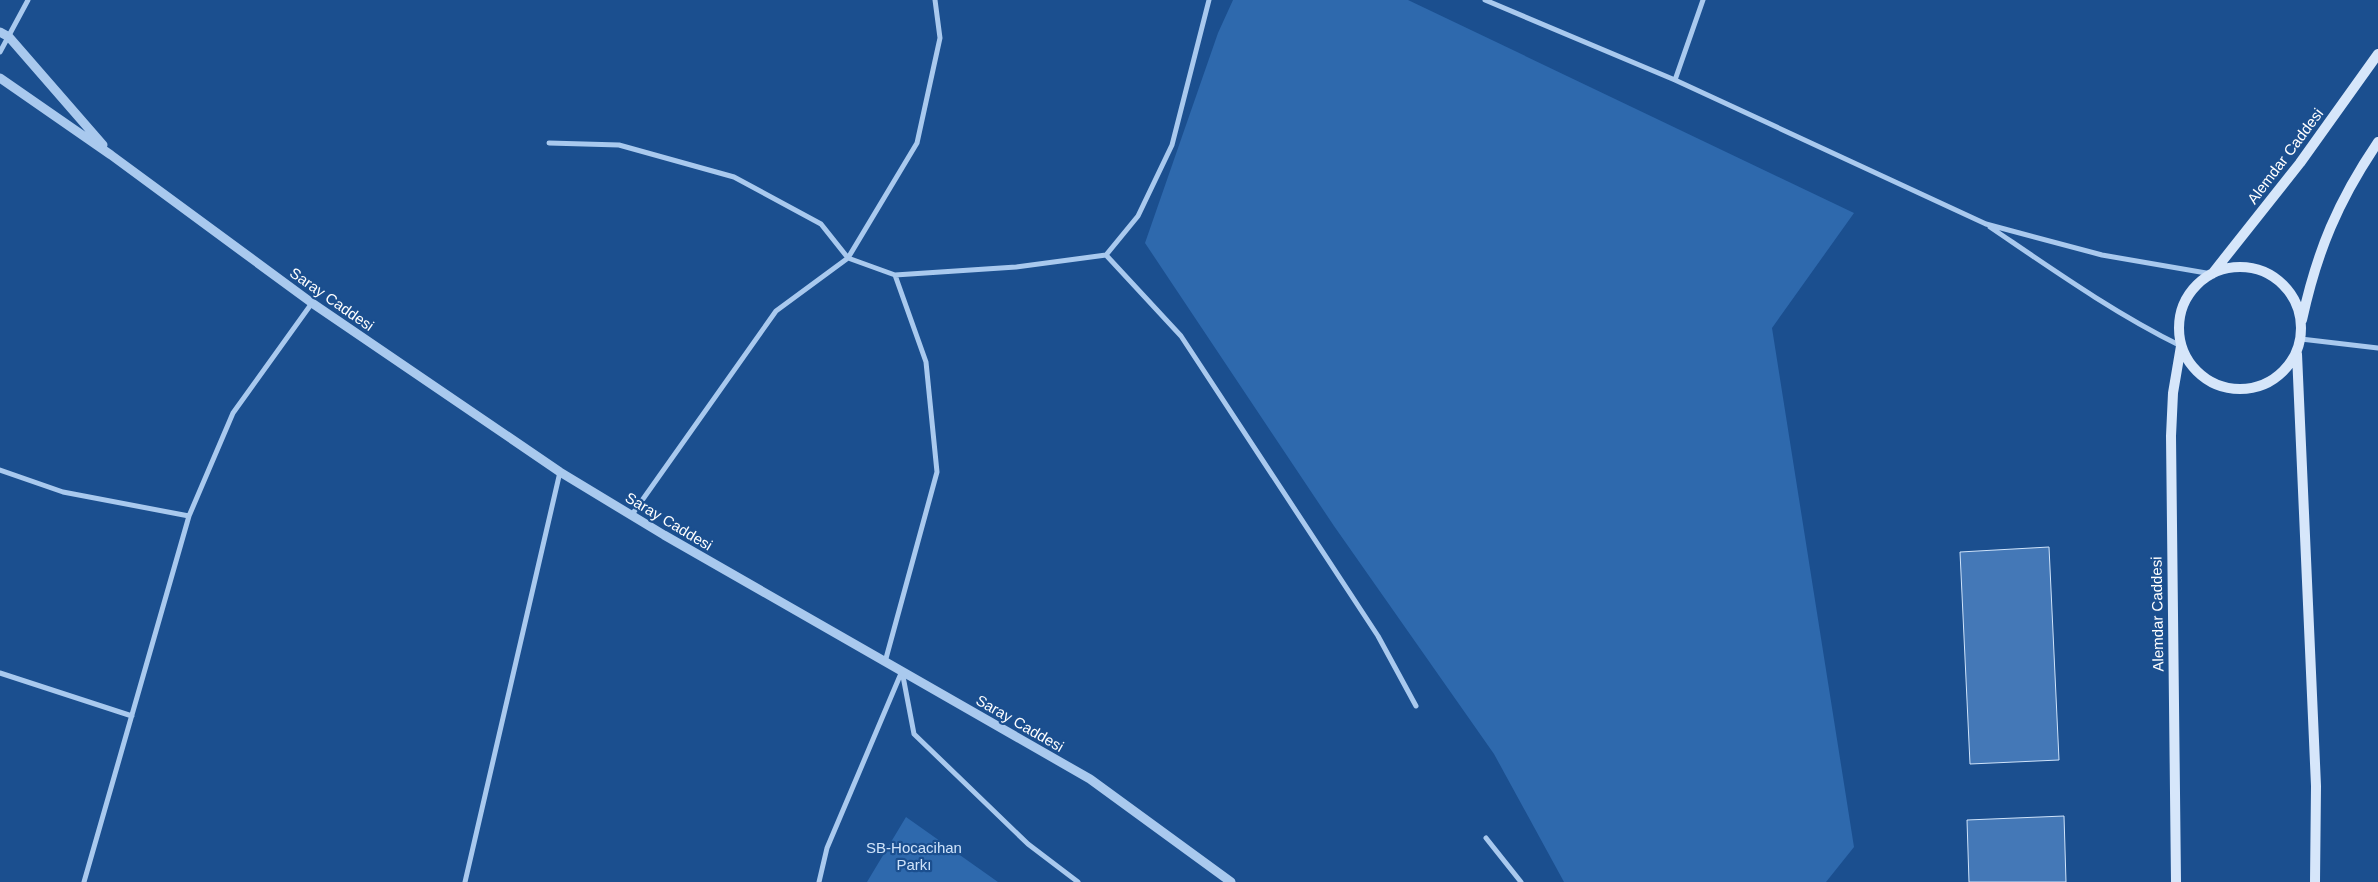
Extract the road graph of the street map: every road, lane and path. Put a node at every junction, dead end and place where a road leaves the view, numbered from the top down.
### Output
1 (28, 0) edge
2 (935, 0) edge
3 (1209, 0) edge
4 (1485, 0) edge
5 (1703, 0) edge
6 (0, 32) edge
7 (9, 37) junction
8 (0, 52) edge
9 (2378, 54) edge
10 (0, 78) edge
11 (1675, 80) junction
12 (2378, 142) edge
13 (550, 143) dead end
14 (111, 155) junction
15 (1986, 224) junction
16 (1106, 255) junction
17 (848, 258) junction
18 (2212, 274) junction
19 (895, 275) junction
20 (312, 303) junction
21 (2302, 324) junction
22 (2301, 339) junction
23 (2181, 346) junction
24 (2378, 348) edge
25 (2297, 354) junction
26 (0, 470) edge
27 (560, 472) junction
28 (189, 516) junction
29 (631, 516) junction
30 (885, 662) junction
31 (902, 671) junction
32 (0, 673) edge
33 (1416, 706) dead end
34 (132, 716) junction
35 (1486, 838) dead end
36 (84, 882) edge
37 (465, 882) edge
38 (819, 882) edge
39 (1078, 882) edge
40 (1231, 882) edge
41 (1521, 882) edge
42 (2176, 882) edge
43 (2315, 882) edge

1 - 7 street
2 - 17 street
3 - 16 street
4 - 11 street
5 - 11 street
6 - 7 street
7 - 8 street
7 - 14 street
9 - 18 main road, Alemdar Caddesi
10 - 14 street
11 - 15 street
12 - 21 main road
13 - 17 street
14 - 20 street, Saray Caddesi
15 - 18 street
15 - 23 street
16 - 19 street
16 - 33 street
17 - 19 street
17 - 29 street
18 - 21 main road
18 - 23 main road
19 - 30 street
20 - 27 street, Saray Caddesi
20 - 28 street
21 - 22 main road
22 - 24 street
22 - 25 main road
23 - 25 main road
23 - 42 main road, Alemdar Caddesi
25 - 43 main road
26 - 28 street
27 - 29 street, Saray Caddesi
27 - 37 street
28 - 34 street
29 - 30 street, Saray Caddesi
30 - 31 street, Saray Caddesi
31 - 38 street
31 - 39 street
31 - 40 street, Saray Caddesi
32 - 34 street
34 - 36 street
35 - 41 street

